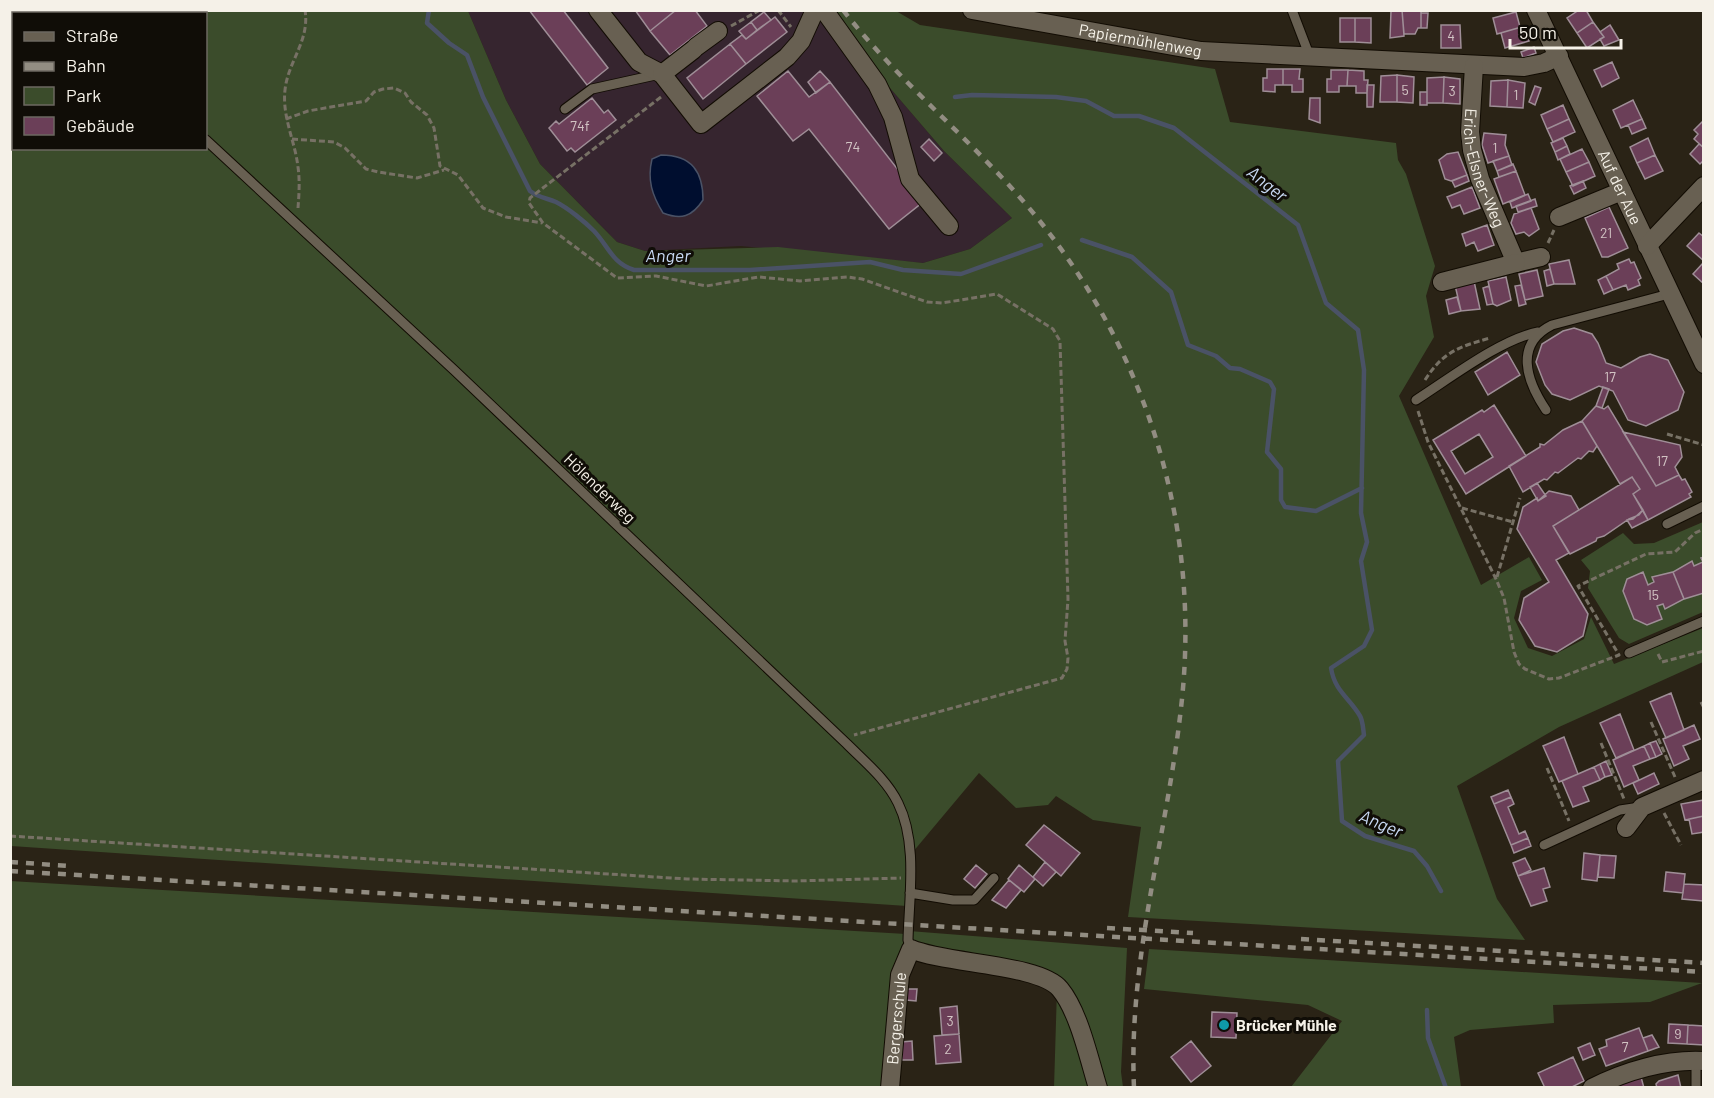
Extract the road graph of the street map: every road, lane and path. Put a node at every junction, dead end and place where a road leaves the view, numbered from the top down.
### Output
1 (304, 10) edge
2 (598, 10) edge
3 (760, 10) edge
4 (815, 10) edge
5 (824, 10) edge
6 (972, 10) edge
7 (1293, 10) edge
8 (1536, 10) edge
9 (738, 23) dead end
10 (718, 31) dead end
11 (1559, 56) junction
12 (1310, 57) junction
13 (1474, 66) junction
14 (668, 81) junction
15 (565, 109) dead end
16 (286, 119) junction
17 (292, 139) junction
18 (207, 141) edge
19 (444, 170) junction
20 (1704, 186) edge
21 (1622, 191) junction
22 (1560, 217) joint
23 (288, 218) junction
24 (543, 223) junction
25 (949, 226) dead end
26 (1647, 246) junction
27 (1541, 257) joint
28 (1516, 263) junction
29 (1442, 282) dead end
30 (1669, 294) junction
31 (1538, 332) junction
32 (1497, 336) dead end
33 (1704, 364) edge
34 (1416, 400) junction
35 (1546, 410) dead end
36 (1667, 434) dead end
37 (1704, 445) edge
38 (1520, 498) dead end
39 (1704, 506) edge
40 (1462, 508) junction
41 (1513, 522) junction
42 (1667, 524) dead end
43 (1704, 529) edge
44 (1496, 579) junction
45 (1704, 621) edge
46 (1653, 642) junction
47 (1704, 651) edge
48 (1629, 652) dead end
49 (1701, 702) dead end
50 (1704, 708) edge
51 (1651, 722) dead end
52 (1601, 743) dead end
53 (847, 744) junction
54 (1547, 768) dead end
55 (1704, 780) edge
56 (1681, 790) junction
57 (1643, 805) junction
58 (1626, 828) dead end
59 (1573, 831) junction
60 (10, 836) edge
61 (1544, 845) dead end
62 (1681, 845) dead end
63 (909, 878) junction
64 (994, 878) dead end
65 (910, 893) junction
66 (911, 949) junction
67 (1700, 1061) edge
68 (890, 1088) edge
69 (1098, 1088) edge
70 (1592, 1088) edge
71 (1696, 1088) edge

1 - 16 path
2 - 14 street
3 - 9 path
4 - 14 street
5 - 25 street
6 - 12 street, Papiermühlenweg
7 - 12 lane
8 - 11 street, Auf der Aue
10 - 14 street
11 - 13 street, Papiermühlenweg
11 - 21 street, Auf der Aue
12 - 13 street, Papiermühlenweg
13 - 28 street, Erich-Elsner-Weg
14 - 15 lane
14 - 24 path
16 - 17 path
16 - 19 path
17 - 19 path
17 - 23 path
18 - 23 lane, Hölenderweg
19 - 24 path
20 - 26 street
21 - 22 street
21 - 26 street, Auf der Aue
22 - 27 path
23 - 53 lane, Hölenderweg
24 - 53 path
26 - 30 street, Auf der Aue
27 - 28 street
28 - 29 street
30 - 31 lane
30 - 33 street, Auf der Aue
31 - 34 lane
31 - 35 lane
32 - 34 path
34 - 40 path
36 - 37 path
38 - 41 path
39 - 42 lane
40 - 41 path
40 - 44 path
41 - 44 path
43 - 44 path
45 - 46 lane
46 - 47 path
46 - 48 lane
49 - 50 path
51 - 56 path
52 - 57 path
53 - 63 lane, Hölenderweg
54 - 59 path
55 - 56 street
56 - 57 street
57 - 58 street
57 - 59 lane
57 - 62 path
59 - 61 lane
60 - 63 path
63 - 65 lane, Hölenderweg
64 - 65 lane
65 - 66 lane, Hölenderweg
66 - 68 street, Bergerschule
66 - 69 street
67 - 70 street
67 - 71 lane

